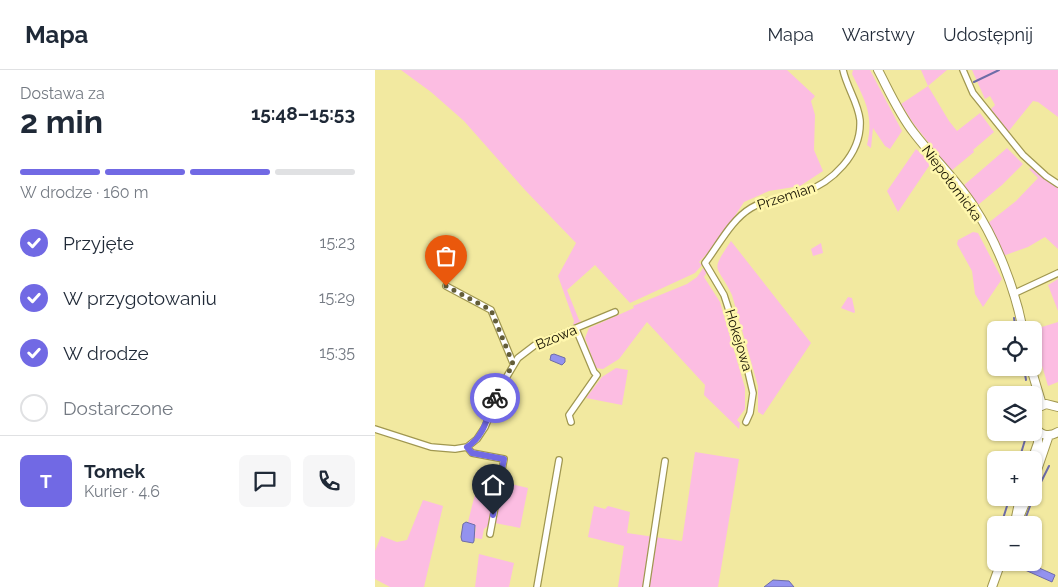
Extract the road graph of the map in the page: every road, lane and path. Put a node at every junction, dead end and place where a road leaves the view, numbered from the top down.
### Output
1 (843, 70) edge
2 (878, 70) edge
3 (963, 70) edge
4 (1058, 184) edge
5 (705, 263) joint
6 (1058, 272) edge
7 (446, 286) dead end
8 (1013, 294) junction
9 (615, 312) dead end
10 (1020, 321) edge
11 (576, 329) junction
12 (513, 364) junction
13 (1042, 405) edge
14 (1057, 405) edge
15 (571, 422) dead end
16 (746, 422) dead end
17 (375, 429) edge
18 (1042, 432) edge
19 (1058, 432) edge
20 (1049, 436) junction
21 (467, 447) junction
22 (1042, 456) edge
23 (559, 460) dead end
24 (665, 461) dead end
25 (490, 534) dead end
26 (998, 571) edge
27 (537, 587) edge
28 (646, 587) edge
29 (992, 587) edge

1 - 5 street, Przemian
2 - 8 main road, Niepołomicka
3 - 4 street
5 - 16 street, Hokejowa
6 - 8 street
7 - 12 street
8 - 10 main road, Niepołomicka
9 - 11 street, Bzowa
11 - 12 street, Bzowa
11 - 15 street
12 - 21 street, Bzowa
13 - 14 main road
17 - 21 street
18 - 20 main road
19 - 20 main road
20 - 22 main road
21 - 25 street
23 - 27 street
24 - 28 street
26 - 29 main road

